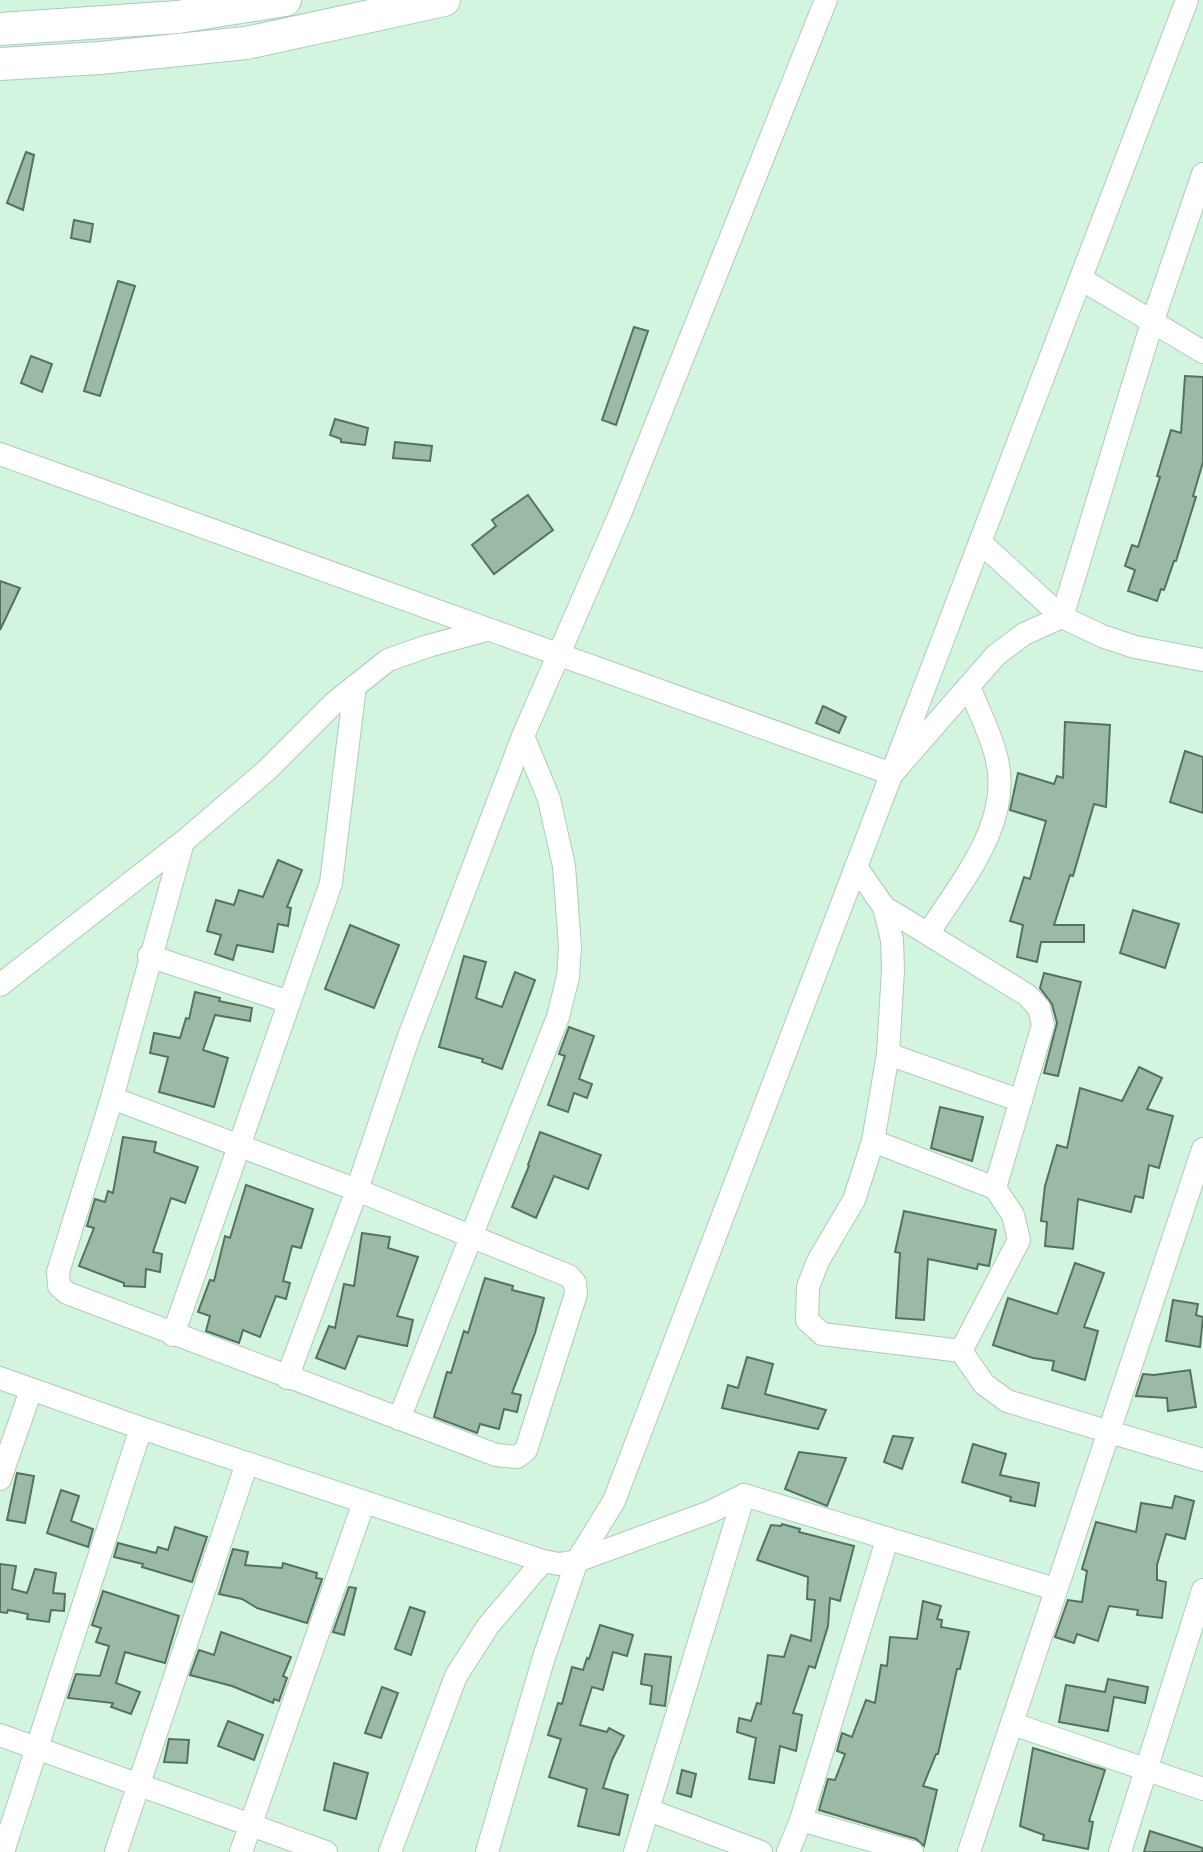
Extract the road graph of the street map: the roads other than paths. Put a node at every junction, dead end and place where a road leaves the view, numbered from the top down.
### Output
1 (285, 0) edge
2 (444, 0) edge
3 (826, 0) edge
4 (1187, 0) edge
5 (408, 4) edge
6 (0, 29) edge
7 (0, 64) edge
8 (1203, 174) edge
9 (1081, 279) junction
10 (1152, 323) junction
11 (1203, 352) edge
12 (0, 454) edge
13 (980, 542) junction
14 (1062, 617) junction
15 (487, 630) junction
16 (560, 654) junction
17 (1203, 659) edge
18 (355, 686) junction
19 (969, 687) junction
20 (523, 736) junction
21 (892, 774) junction
22 (183, 842) junction
23 (856, 867) junction
24 (884, 907) junction
25 (928, 934) junction
26 (149, 956) junction
27 (3, 976) edge
28 (289, 1002) junction
29 (888, 1054) junction
30 (112, 1098) junction
31 (1021, 1101) junction
32 (873, 1141) junction
33 (238, 1146) junction
34 (1203, 1149) edge
35 (995, 1188) junction
36 (357, 1190) junction
37 (470, 1237) junction
38 (173, 1335) junction
39 (961, 1351) junction
40 (0, 1378) edge
41 (287, 1378) junction
42 (31, 1390) junction
43 (399, 1419) junction
44 (141, 1428) junction
45 (1108, 1430) junction
46 (1203, 1460) edge
47 (247, 1463) junction
48 (0, 1479) edge
49 (744, 1495) junction
50 (364, 1502) junction
51 (887, 1540) junction
52 (543, 1561) junction
53 (577, 1561) junction
54 (1055, 1589) junction
55 (1203, 1590) edge
56 (1013, 1724) junction
57 (0, 1735) edge
58 (39, 1747) junction
59 (1147, 1768) junction
60 (138, 1786) junction
61 (1203, 1789) edge
62 (649, 1810) junction
63 (801, 1820) junction
64 (250, 1824) junction
65 (3, 1852) edge
66 (116, 1852) edge
67 (241, 1852) edge
68 (326, 1852) edge
69 (390, 1852) edge
70 (487, 1852) edge
71 (635, 1852) edge
72 (761, 1852) edge
73 (788, 1852) edge
74 (912, 1852) edge
75 (969, 1852) edge
76 (1120, 1852) edge

1 - 6 main road
2 - 5 main road
3 - 16 street
4 - 9 street
5 - 7 main road
8 - 10 street
9 - 10 street
9 - 13 street
10 - 11 street
10 - 14 street
12 - 15 street
13 - 14 street
13 - 21 street
14 - 17 street
14 - 19 street
15 - 16 street
15 - 18 street
16 - 20 street
16 - 21 street
18 - 22 street
18 - 28 street
19 - 21 street
19 - 25 street
20 - 36 street
20 - 37 street
21 - 23 street
22 - 26 street
22 - 27 street
23 - 24 street
23 - 53 street
24 - 25 street
24 - 29 street
25 - 31 street
26 - 28 street
26 - 30 street
28 - 33 street
29 - 31 street
29 - 32 street
30 - 33 street
30 - 38 street
31 - 35 street
32 - 35 street
32 - 39 street
33 - 36 street
33 - 38 street
34 - 45 street
35 - 39 street
36 - 37 street
36 - 41 street
37 - 43 street
37 - 43 street
38 - 41 street
39 - 45 street
40 - 42 street
41 - 43 street
42 - 44 street
42 - 48 street
44 - 47 street
44 - 58 street
45 - 46 street
45 - 54 street
47 - 50 street
47 - 60 street
49 - 51 street
49 - 53 street
49 - 62 street
50 - 52 street
50 - 64 street
51 - 54 street
51 - 63 street
52 - 53 street
52 - 69 street
53 - 70 street
54 - 56 street
55 - 59 street
56 - 59 street
56 - 75 street
57 - 58 street
58 - 60 street
58 - 65 street
59 - 61 street
59 - 76 street
60 - 64 street
60 - 66 street
62 - 71 street
62 - 72 street
63 - 73 street
63 - 74 street
64 - 67 street
64 - 68 street

